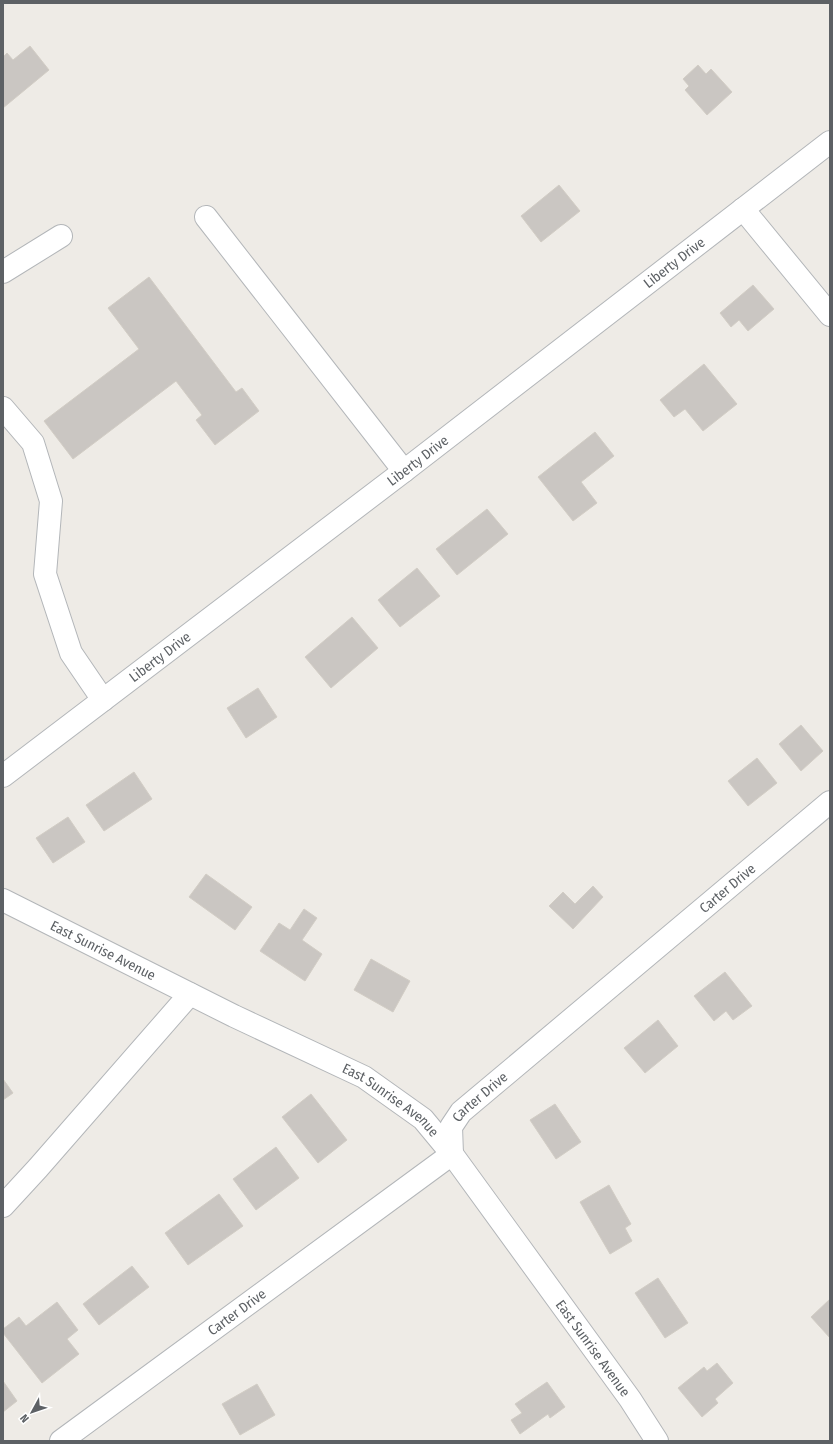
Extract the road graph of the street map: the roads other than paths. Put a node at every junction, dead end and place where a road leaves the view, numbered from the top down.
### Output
1 (830, 142) edge
2 (743, 209) junction
3 (206, 217) dead end
4 (61, 236) dead end
5 (3, 272) edge
6 (830, 315) edge
7 (3, 408) edge
8 (404, 471) junction
9 (103, 700) junction
10 (3, 776) edge
11 (830, 802) edge
12 (3, 900) edge
13 (190, 994) junction
14 (452, 1154) junction
15 (3, 1206) edge
16 (61, 1441) edge
17 (658, 1441) edge

1 - 2 street, Liberty Drive
2 - 6 street
2 - 8 street, Liberty Drive
3 - 8 street
4 - 5 street
7 - 9 street
8 - 9 street, Liberty Drive
9 - 10 street, Liberty Drive
11 - 14 street, Carter Drive
12 - 13 street, East Sunrise Avenue
13 - 14 street, East Sunrise Avenue
13 - 15 street
14 - 16 street, Carter Drive
14 - 17 street, East Sunrise Avenue

